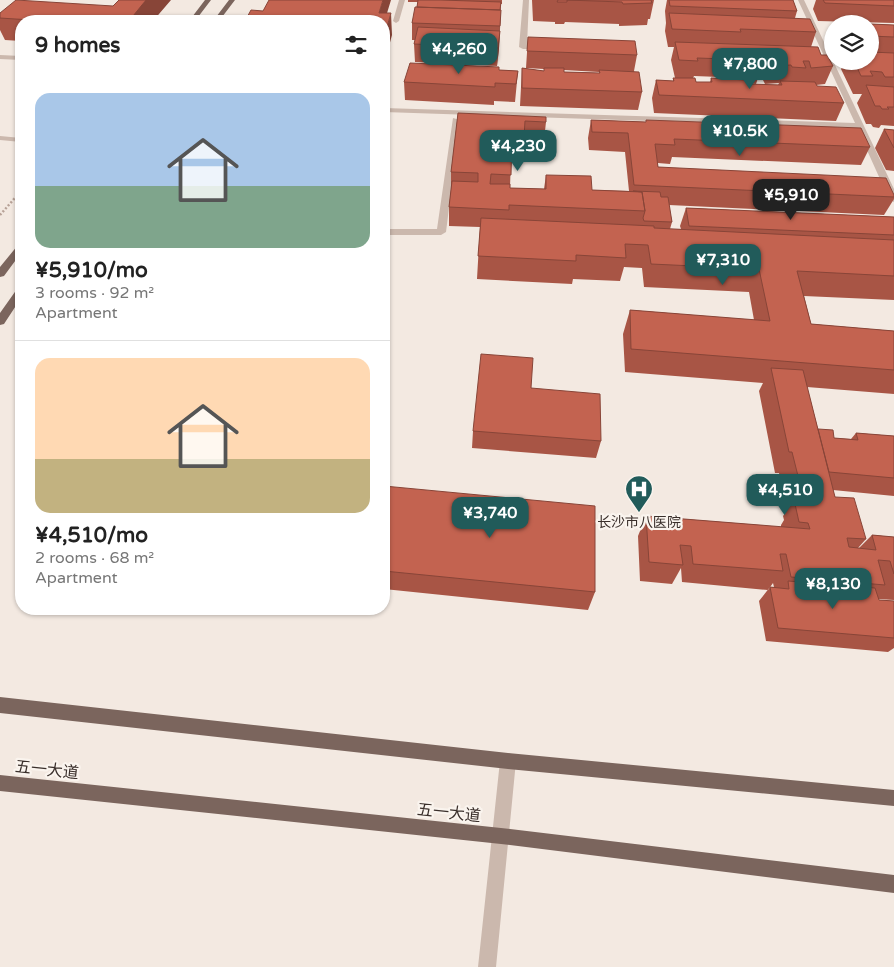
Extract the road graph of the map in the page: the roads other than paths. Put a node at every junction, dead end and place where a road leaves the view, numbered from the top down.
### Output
1 (208, 0) edge
2 (232, 0) edge
3 (402, 0) edge
4 (526, 0) edge
5 (801, 0) edge
6 (197, 15) edge
7 (221, 15) edge
8 (396, 21) dead end
9 (553, 48) edge
10 (0, 57) edge
11 (15, 58) edge
12 (390, 110) edge
13 (456, 120) edge
14 (859, 126) junction
15 (0, 138) edge
16 (15, 139) edge
17 (894, 199) edge
18 (390, 232) edge
19 (15, 255) edge
20 (0, 274) edge
21 (15, 299) edge
22 (0, 320) edge
23 (2, 704) edge
24 (508, 761) junction
25 (0, 783) edge
26 (894, 798) edge
27 (502, 836) junction
28 (894, 884) edge
29 (486, 967) edge

1 - 6 main road
2 - 7 main road
3 - 8 street
4 - 9 street
5 - 14 street
10 - 11 street
12 - 14 street
13 - 18 street
14 - 17 street
15 - 16 street
19 - 20 main road
21 - 22 main road
23 - 24 main road
24 - 26 main road
24 - 27 street
25 - 27 main road, 五一大道
27 - 28 main road, 五一大道
27 - 29 street

